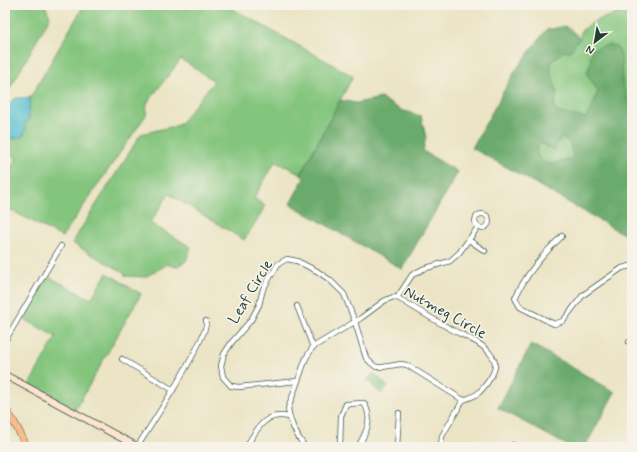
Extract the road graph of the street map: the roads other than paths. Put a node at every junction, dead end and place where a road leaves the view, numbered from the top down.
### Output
1 (478, 227) dead end
2 (562, 236) dead end
3 (469, 240) junction
4 (61, 246) dead end
5 (485, 251) dead end
6 (632, 268) edge
7 (397, 298) junction
8 (297, 306) dead end
9 (206, 321) dead end
10 (355, 322) junction
11 (5, 341) edge
12 (313, 347) junction
13 (122, 359) dead end
14 (5, 374) edge
15 (297, 381) junction
16 (173, 390) junction
17 (463, 400) junction
18 (5, 409) edge
19 (399, 413) dead end
20 (289, 417) junction
21 (5, 418) edge
22 (20, 435) junction
23 (27, 447) edge
24 (138, 447) edge
25 (246, 447) edge
26 (305, 447) edge
27 (340, 447) edge
28 (358, 447) edge
29 (397, 447) edge
30 (441, 447) edge

1 - 3 street
2 - 6 street
3 - 5 street
3 - 7 street
4 - 11 street
7 - 10 street, Nutmeg Circle
7 - 17 street, Nutmeg Circle
8 - 12 street
9 - 16 street
10 - 12 street, Nutmeg Circle
10 - 15 street, Leaf Circle
10 - 17 street
12 - 15 street
13 - 16 street
14 - 24 street
15 - 20 street
16 - 24 street
17 - 30 street
18 - 22 main road
19 - 29 street
20 - 25 street
20 - 26 street
21 - 22 main road
22 - 23 main road
27 - 28 street

